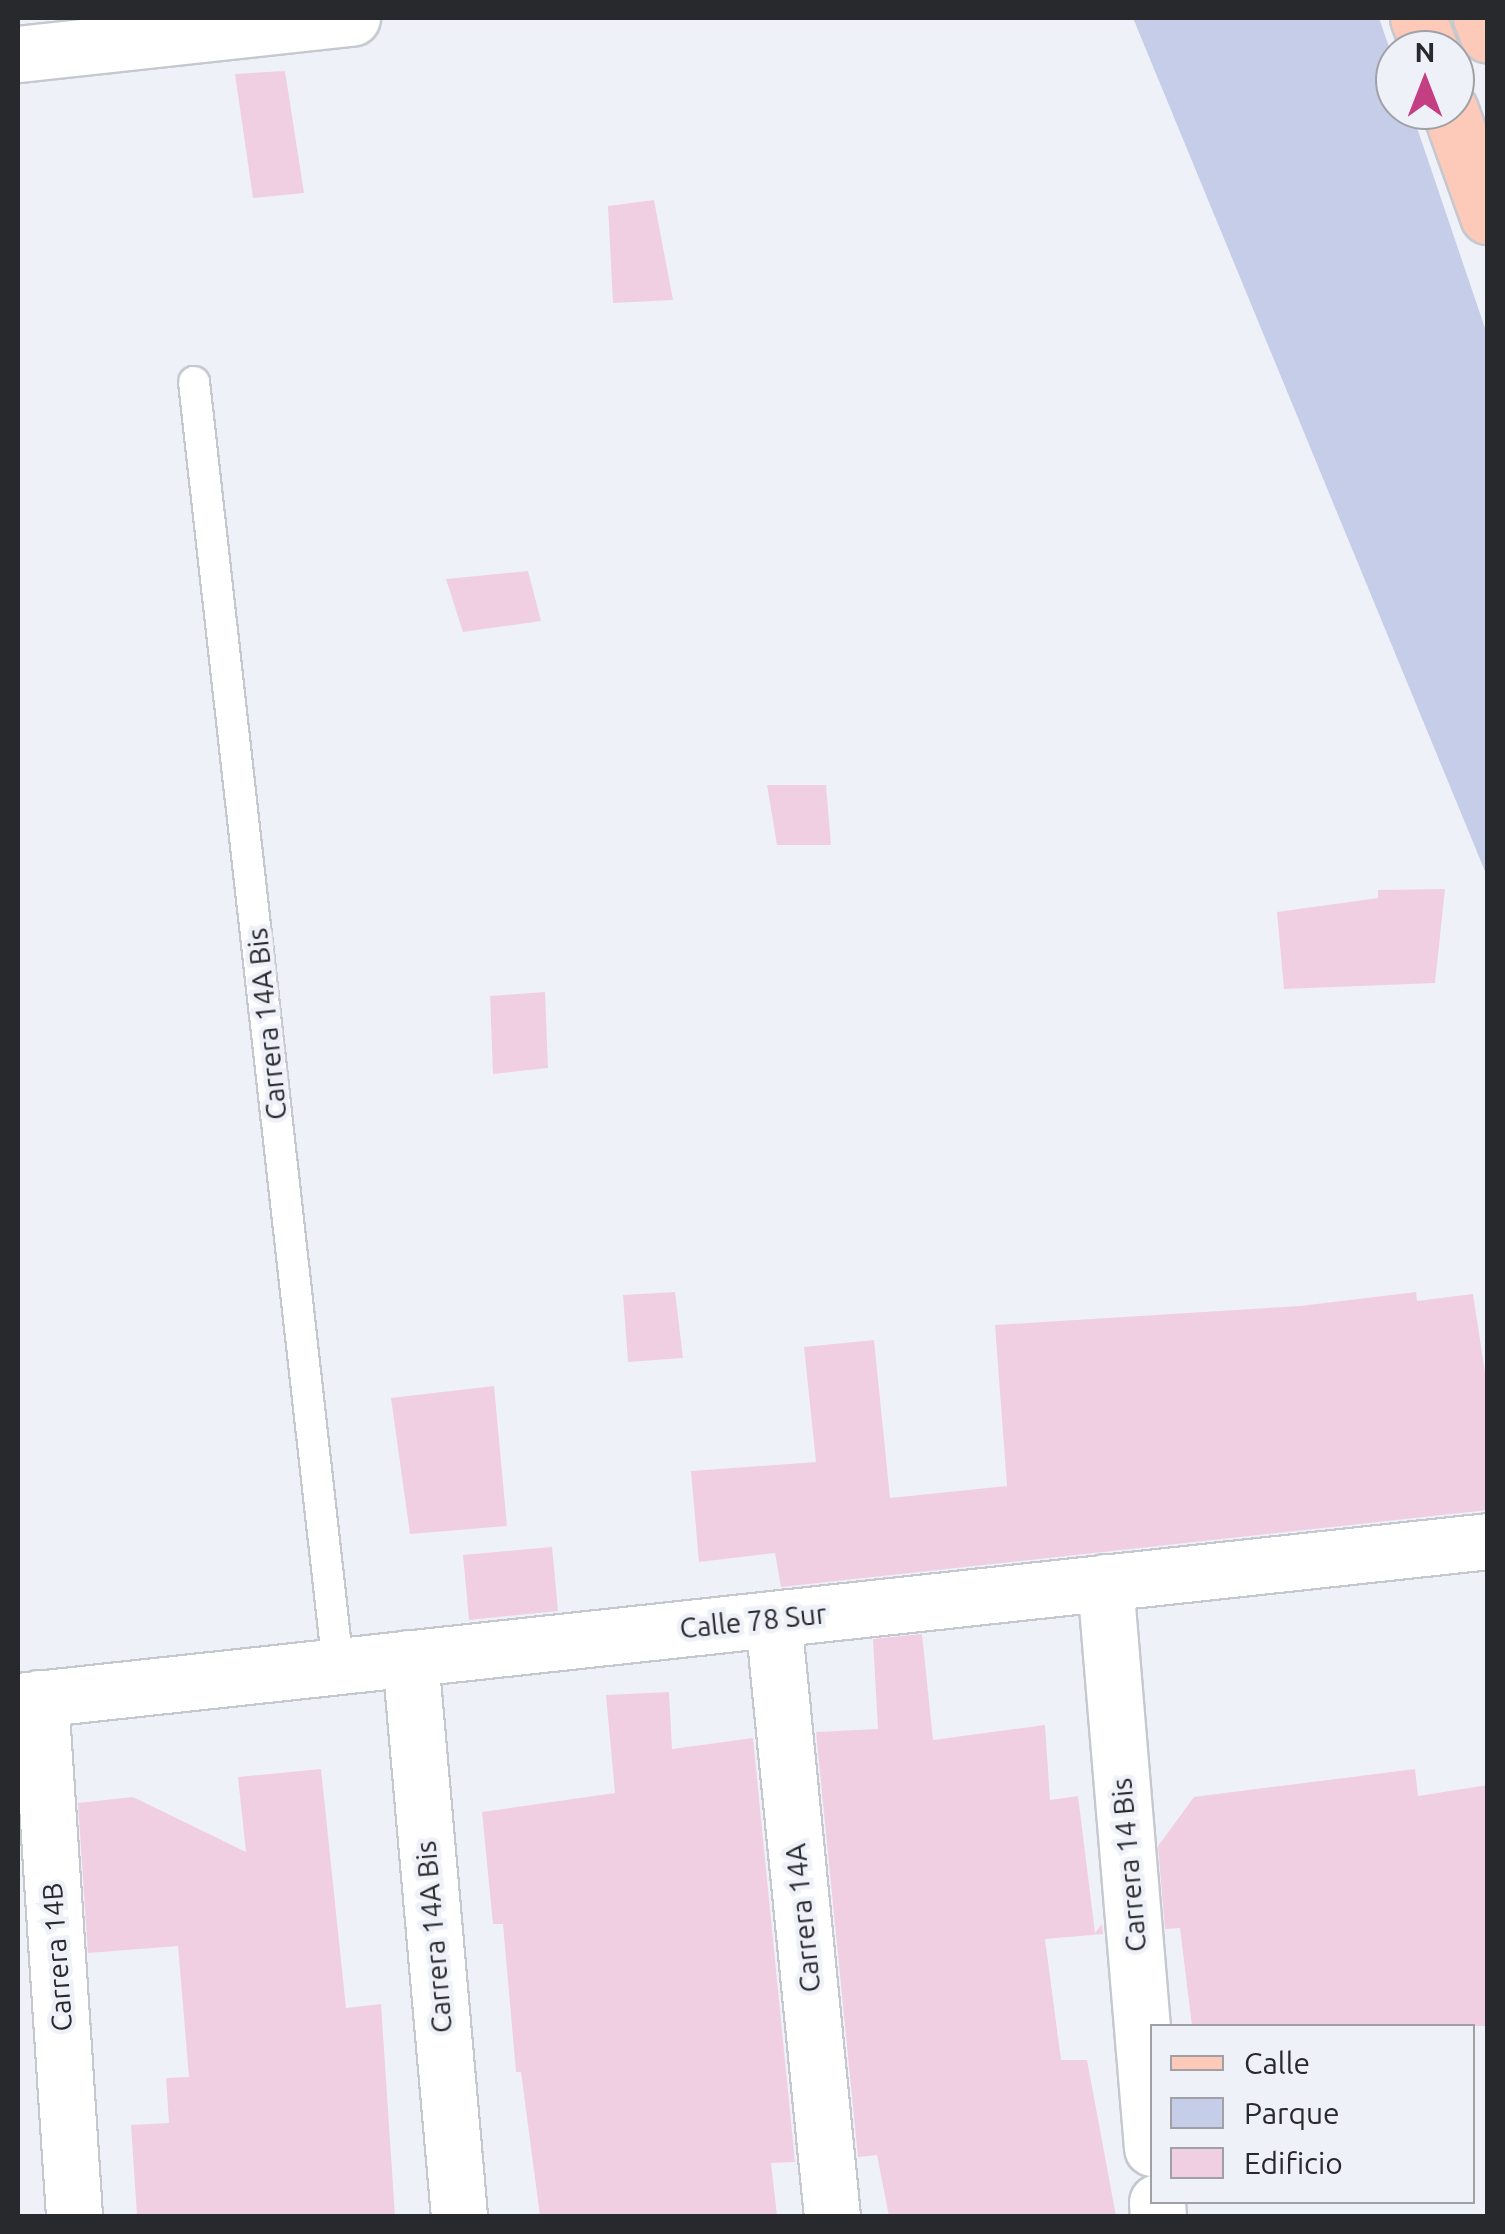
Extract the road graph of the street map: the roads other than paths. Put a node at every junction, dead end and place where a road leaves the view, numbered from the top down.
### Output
1 (352, 18) edge
2 (1485, 27) edge
3 (1448, 30) edge
4 (18, 54) edge
5 (1457, 130) edge
6 (1488, 216) edge
7 (194, 382) dead end
8 (1488, 1541) edge
9 (1105, 1582) junction
10 (773, 1619) junction
11 (410, 1658) junction
12 (338, 1666) junction
13 (28, 1699) edge
14 (1150, 2124) edge
15 (74, 2216) edge
16 (459, 2216) edge
17 (832, 2216) edge

1 - 4 street
2 - 3 street
5 - 6 main road
7 - 12 lane, Carrera 14A Bis
8 - 9 street, Calle 78 Sur
9 - 10 street, Calle 78 Sur
9 - 14 street, Carrera 14 Bis
10 - 11 street, Calle 78 Sur
10 - 17 street, Carrera 14A
11 - 12 street, Calle 78 Sur
11 - 16 street, Carrera 14A Bis
12 - 13 street, Calle 78 Sur
13 - 15 street, Carrera 14B

